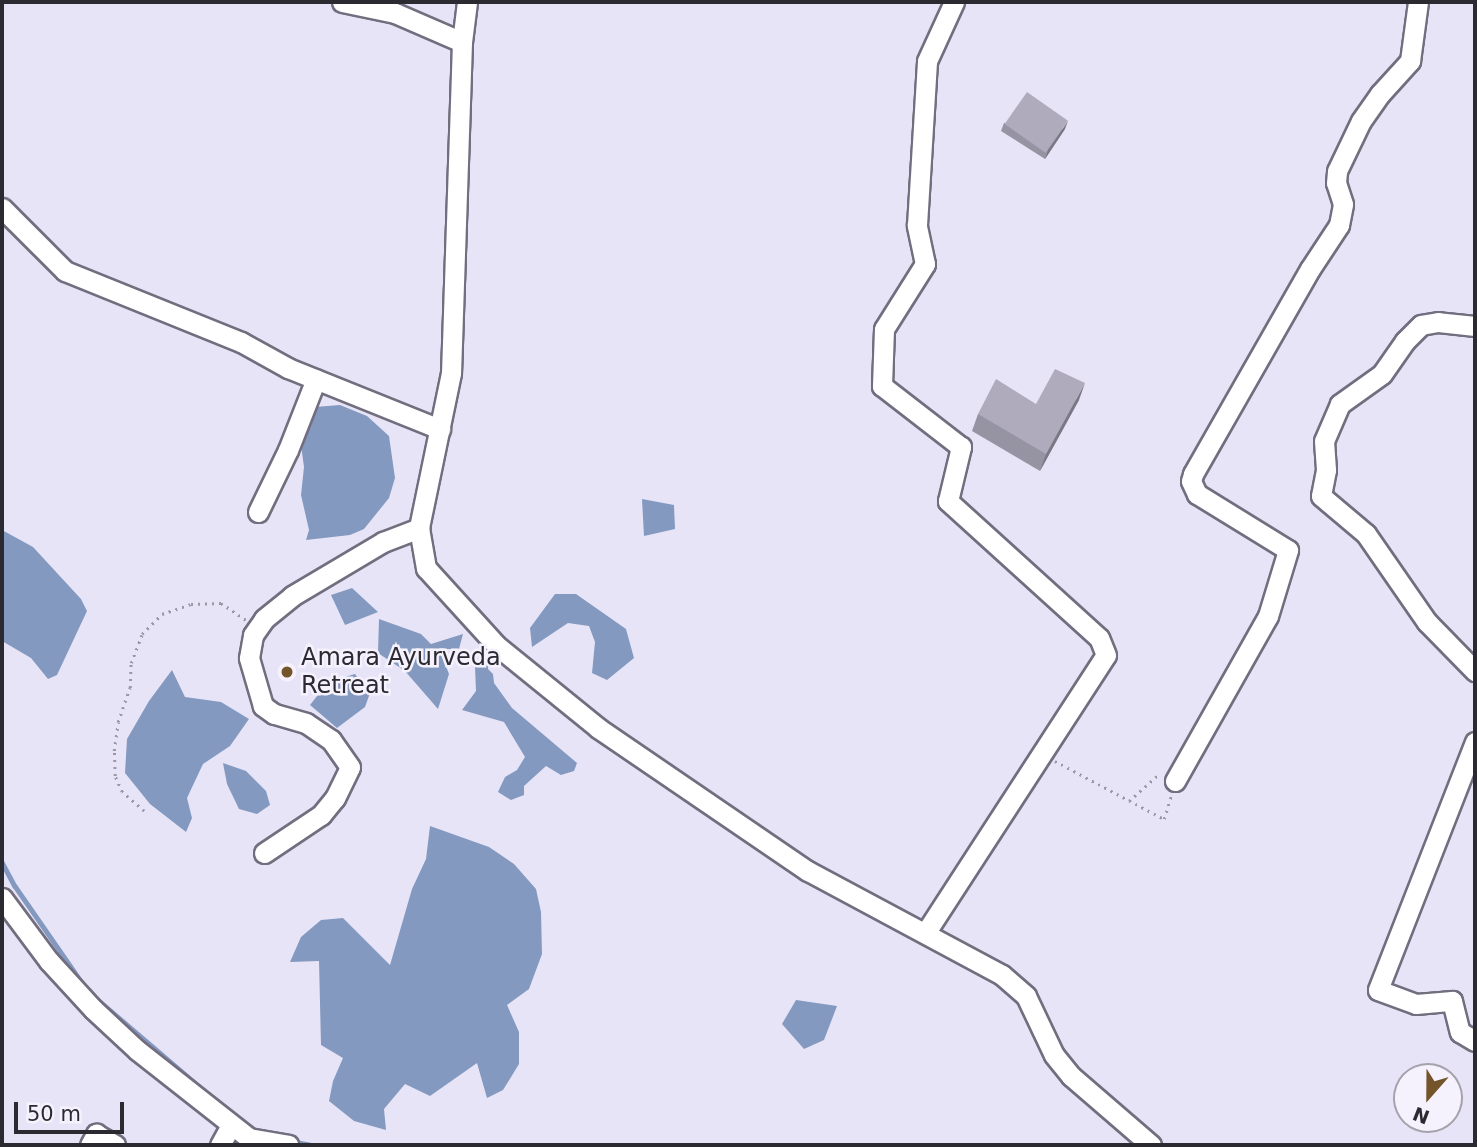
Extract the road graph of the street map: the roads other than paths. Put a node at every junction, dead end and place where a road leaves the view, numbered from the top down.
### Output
1 (342, 2) edge
2 (467, 2) edge
3 (954, 2) edge
4 (1418, 2) edge
5 (462, 42) junction
6 (2, 208) edge
7 (1475, 326) edge
8 (316, 379) junction
9 (440, 429) junction
10 (258, 512) dead end
11 (419, 528) junction
12 (1475, 671) edge
13 (1475, 742) edge
14 (1175, 780) road end
15 (264, 853) dead end
16 (2, 898) edge
17 (926, 932) junction
18 (1475, 1041) edge
19 (231, 1125) junction
20 (90, 1145) edge
21 (115, 1145) edge
22 (220, 1145) edge
23 (288, 1145) edge
24 (1151, 1145) edge

1 - 5 street
2 - 5 street
3 - 17 street
4 - 14 street
5 - 9 street
6 - 8 street
7 - 12 street
8 - 9 street
8 - 10 street
9 - 11 street
11 - 15 street
11 - 17 street
13 - 18 street
16 - 19 street
17 - 24 street
19 - 22 street
19 - 23 street
20 - 21 street

